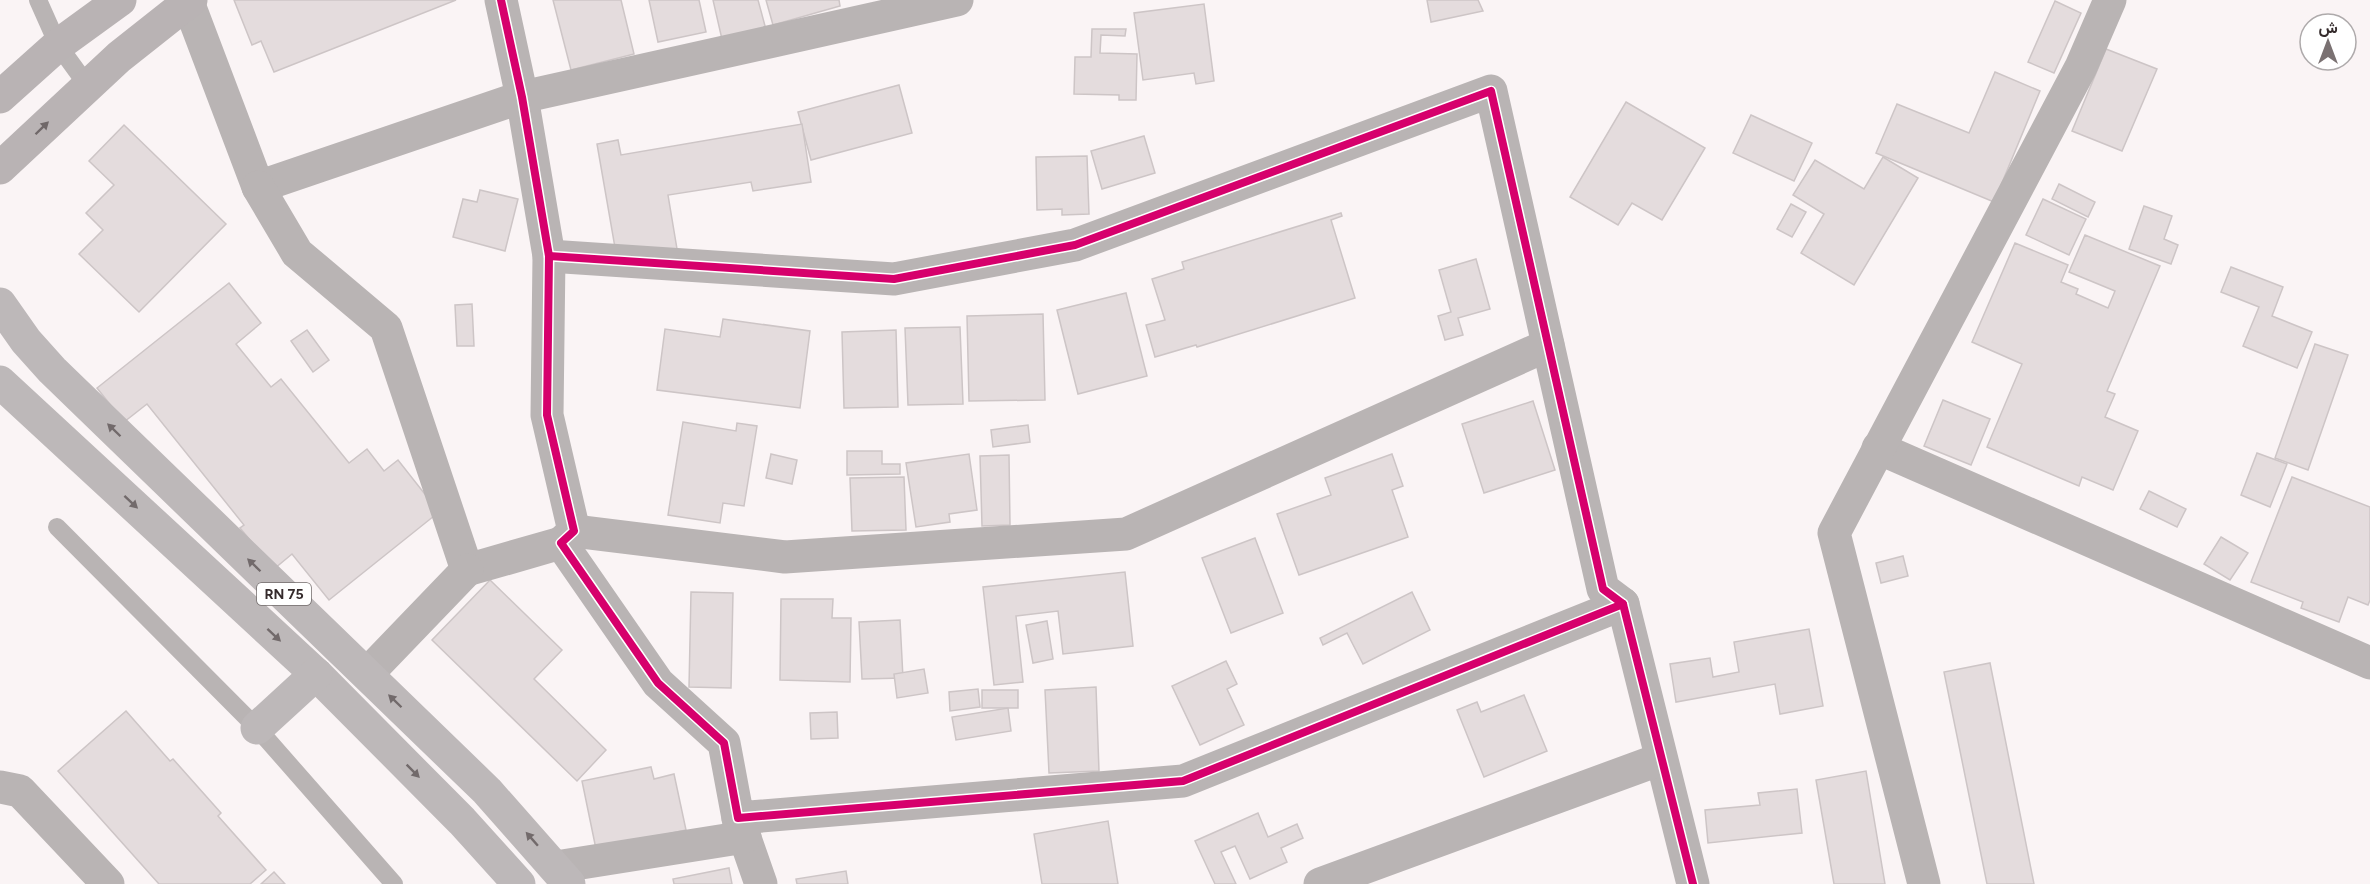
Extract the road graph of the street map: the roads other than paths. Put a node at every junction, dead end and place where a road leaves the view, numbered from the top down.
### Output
1 (38, 0) edge
2 (120, 0) edge
3 (501, 0) edge
4 (957, 0) edge
5 (2110, 0) edge
6 (189, 1) edge
7 (58, 45) junction
8 (87, 85) junction
9 (0, 97) edge
10 (522, 97) junction
11 (0, 168) edge
12 (258, 187) junction
13 (549, 256) junction
14 (0, 304) edge
15 (1548, 345) junction
16 (0, 382) edge
17 (1878, 448) junction
18 (57, 528) dead end
19 (568, 537) junction
20 (467, 570) junction
21 (1623, 604) junction
22 (2370, 663) edge
23 (316, 674) junction
24 (368, 674) junction
25 (257, 728) junction
26 (1661, 759) junction
27 (0, 787) edge
28 (742, 828) junction
29 (552, 878) edge
30 (108, 884) edge
31 (394, 884) edge
32 (519, 884) edge
33 (761, 884) edge
34 (1320, 884) edge
35 (1693, 884) edge
36 (1924, 884) edge

1 - 7 lane
2 - 7 main road
3 - 10 street
4 - 10 street
5 - 17 street
6 - 8 main road
6 - 12 street
7 - 8 lane
7 - 9 main road
11 -> 8 main road
10 - 12 street
10 - 13 street
12 - 20 street
13 - 15 street
13 - 19 street
24 -> 14 main road, RN 75
15 - 19 street
15 - 21 street
16 -> 23 main road, RN 75
17 - 22 street
17 - 36 street
18 - 25 lane
19 - 20 street
19 - 28 street
20 - 24 street
21 - 26 street
21 - 28 street
23 - 25 main road
23 -> 32 main road, RN 75
29 -> 24 main road, RN 75
25 - 31 lane
26 - 34 street
26 - 35 street
27 - 30 street
28 - 29 street
28 - 33 street

